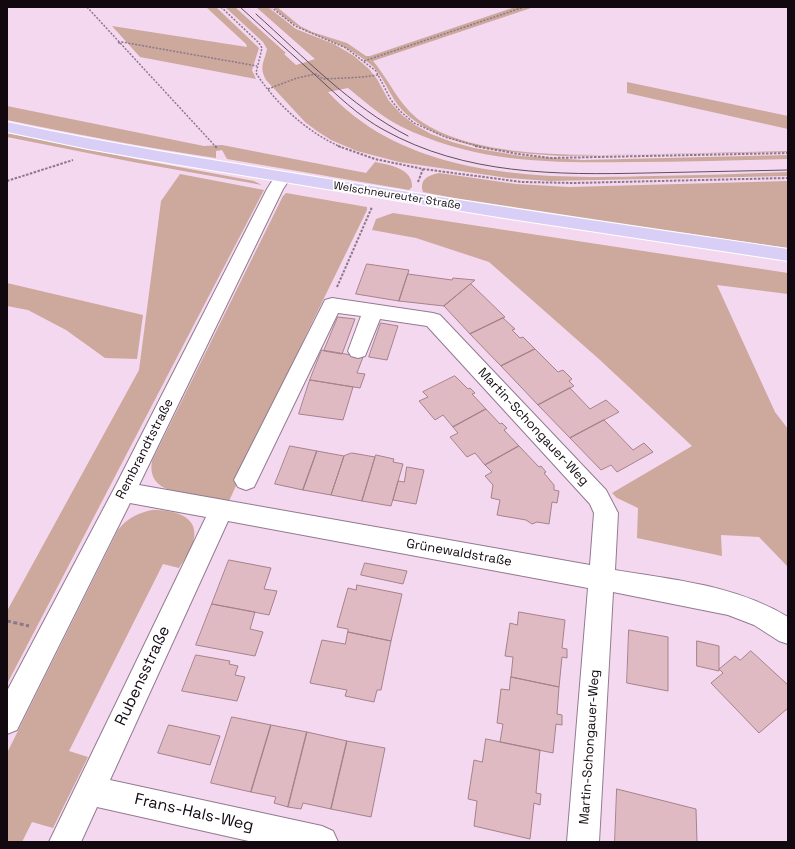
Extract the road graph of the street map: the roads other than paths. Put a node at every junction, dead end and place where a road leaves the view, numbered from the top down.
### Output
1 (7, 127) edge
2 (283, 177) junction
3 (788, 255) edge
4 (373, 311) junction
5 (358, 351) dead end
6 (246, 480) dead end
7 (124, 492) junction
8 (221, 510) junction
9 (602, 579) junction
10 (788, 632) edge
11 (7, 720) edge
12 (89, 790) junction
13 (65, 842) edge
14 (322, 842) edge
15 (583, 842) edge

1 - 2 main road, Welschneureuter Straße
2 - 3 main road, Welschneureuter Straße
2 - 7 street, Rembrandtstraße
4 - 5 street
4 - 6 street, Martin-Schongauer-Weg
4 - 9 street, Martin-Schongauer-Weg
7 - 8 street, Grünewaldstraße
7 - 11 street, Rembrandtstraße
8 - 9 street, Grünewaldstraße
8 - 12 street, Rubensstraße
9 - 10 street, Grünewaldstraße
9 - 15 street, Martin-Schongauer-Weg
12 - 13 street, Rubensstraße
12 - 14 street, Frans-Hals-Weg

